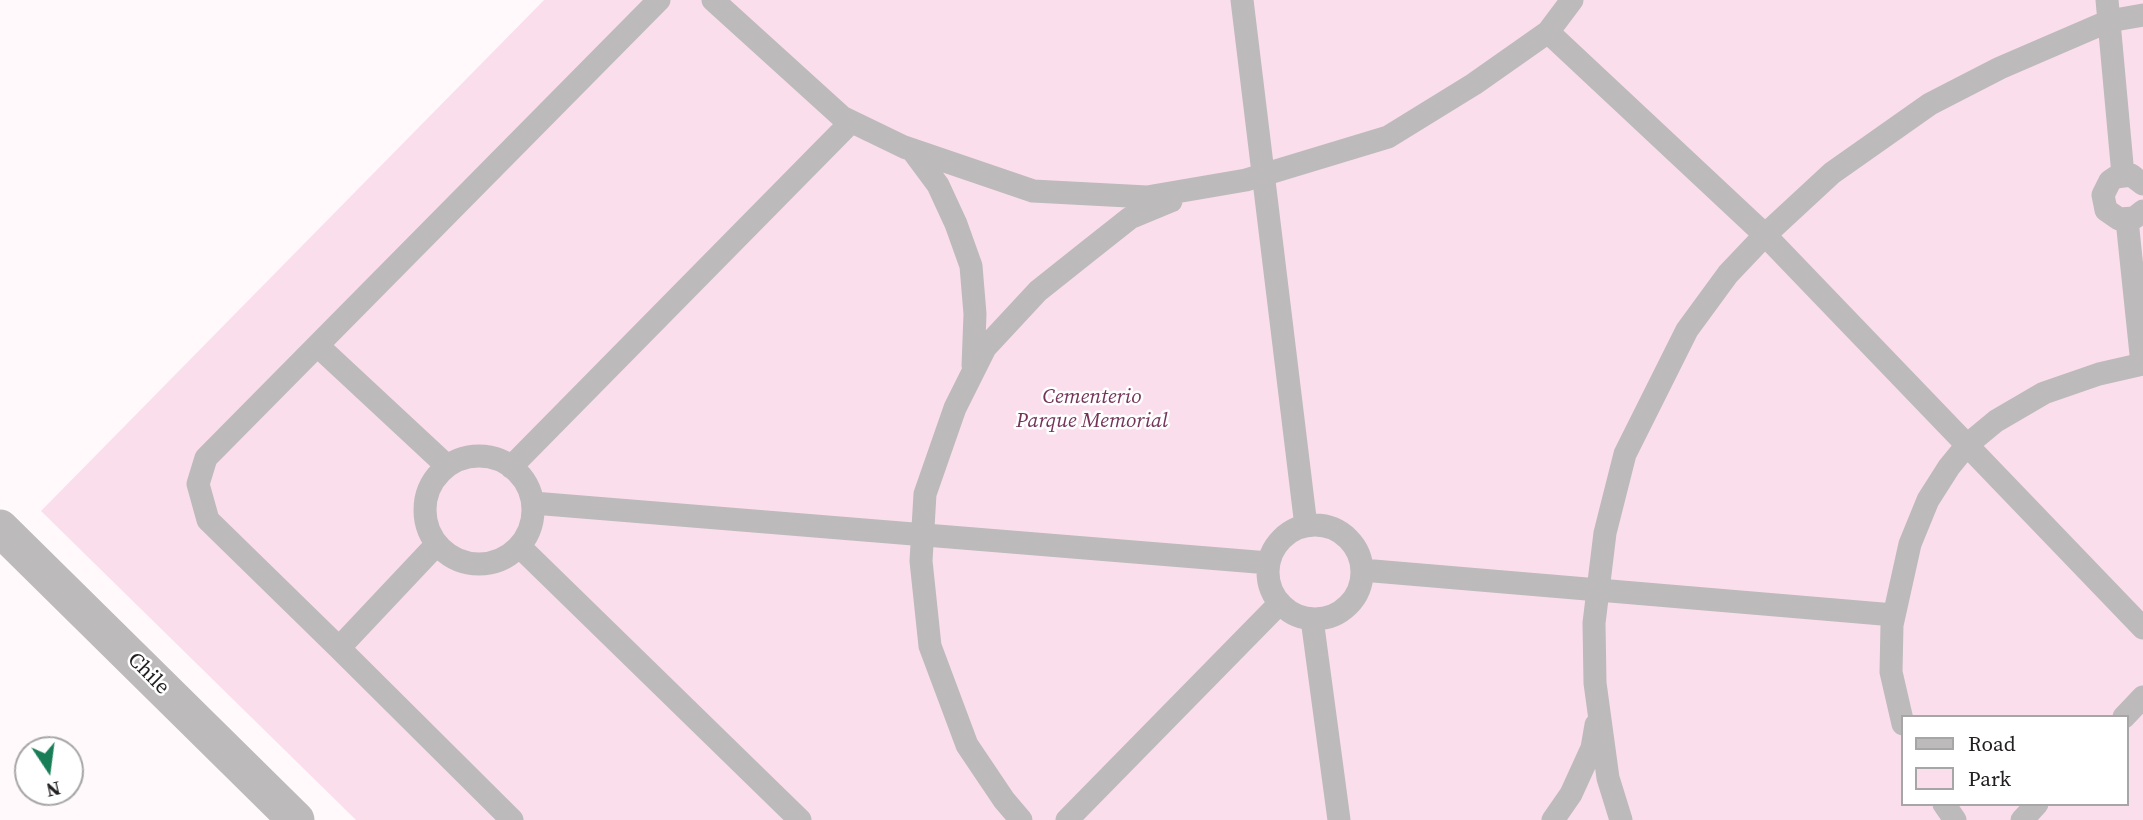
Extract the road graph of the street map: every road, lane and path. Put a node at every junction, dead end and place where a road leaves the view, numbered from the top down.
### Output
1 (659, 0) edge
2 (713, 0) edge
3 (1242, 0) edge
4 (1572, 0) edge
5 (2108, 10) edge
6 (2143, 15) edge
7 (1548, 32) junction
8 (851, 122) junction
9 (912, 150) junction
10 (1262, 175) junction
11 (2133, 179) edge
12 (1199, 188) junction
13 (2135, 215) edge
14 (1765, 235) junction
15 (318, 346) junction
16 (2143, 364) edge
17 (972, 373) junction
18 (1967, 445) junction
19 (447, 466) junction
20 (512, 467) junction
21 (533, 503) junction
22 (1307, 526) junction
23 (0, 528) edge
24 (923, 534) junction
25 (437, 544) junction
26 (520, 546) junction
27 (1269, 562) junction
28 (1362, 569) junction
29 (1598, 592) junction
30 (1280, 603) junction
31 (1894, 615) junction
32 (1312, 619) junction
33 (2143, 628) edge
34 (339, 648) junction
35 (2143, 697) edge
36 (1598, 709) junction
37 (2126, 715) edge
38 (1902, 720) edge
39 (2035, 806) edge
40 (296, 820) edge
41 (512, 820) edge
42 (800, 820) edge
43 (1021, 820) edge
44 (1067, 820) edge
45 (1339, 820) edge
46 (1553, 820) edge
47 (1621, 820) edge
48 (2022, 820) edge

1 - 15 street
2 - 8 street
3 - 10 street
4 - 7 street
5 - 6 street
5 - 11 street
5 - 14 street
7 - 10 street
7 - 14 street
8 - 9 street
8 - 20 street
9 - 12 street
9 - 17 street
10 - 12 street
10 - 22 street
11 - 13 street
12 - 17 street
13 - 16 street
14 - 18 street
14 - 29 street
15 - 19 street
15 - 34 street
16 - 18 street
17 - 24 street
18 - 31 street
18 - 33 street
19 - 20 street
19 - 25 street
20 - 21 street
21 - 24 street
21 - 26 street
22 - 27 street
22 - 28 street
23 - 40 street, Chile
24 - 27 street
24 - 43 street
25 - 26 street
25 - 34 street
26 - 42 street
27 - 30 street
28 - 29 street
28 - 32 street
29 - 31 street
29 - 36 street
30 - 32 street
30 - 44 street
31 - 38 street
32 - 45 street
34 - 41 street
35 - 37 street
36 - 46 street
36 - 47 street
39 - 48 street

